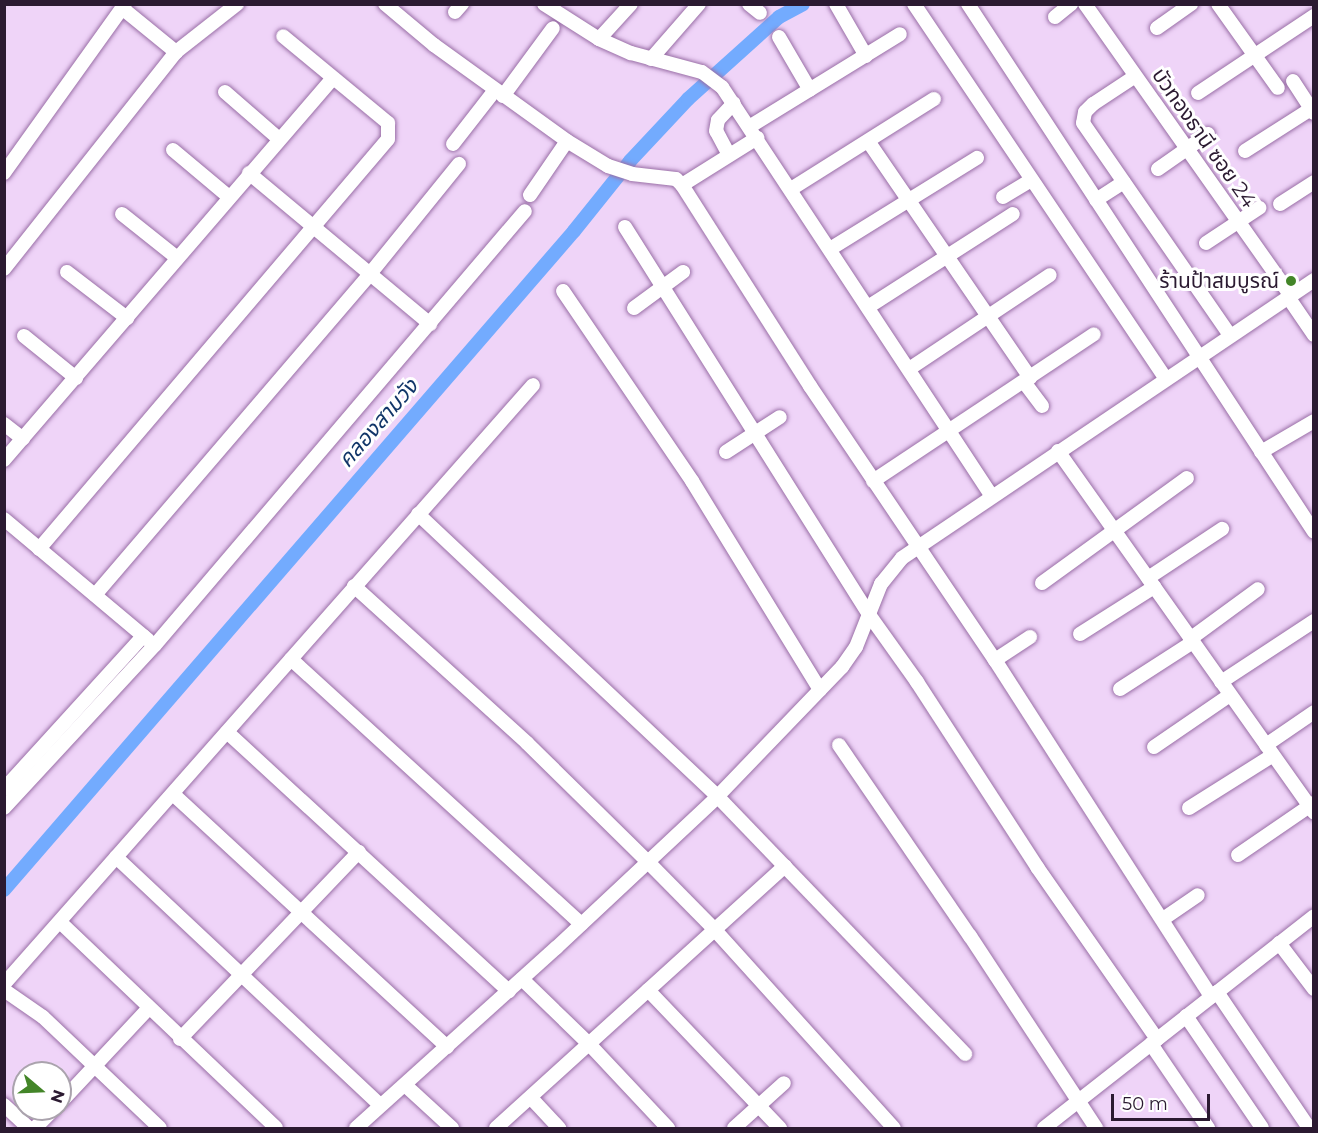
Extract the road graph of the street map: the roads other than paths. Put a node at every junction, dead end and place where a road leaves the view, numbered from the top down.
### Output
1 (237, 4) edge
2 (385, 4) edge
3 (544, 4) edge
4 (631, 4) edge
5 (699, 4) edge
6 (836, 4) edge
7 (914, 4) edge
8 (968, 4) edge
9 (1071, 4) edge
10 (1085, 4) edge
11 (1191, 4) edge
12 (1218, 4) edge
13 (1309, 4) edge
14 (124, 6) edge
15 (1314, 14) edge
16 (1055, 17) dead end
17 (553, 28) dead end
18 (1157, 28) dead end
19 (900, 34) dead end
20 (283, 36) dead end
21 (779, 37) dead end
22 (599, 39) junction
23 (176, 52) junction
24 (866, 56) junction
25 (1255, 58) junction
26 (651, 59) junction
27 (1134, 77) junction
28 (333, 78) junction
29 (1293, 81) dead end
30 (1278, 88) dead end
31 (810, 90) junction
32 (225, 92) dead end
33 (499, 93) junction
34 (1198, 93) dead end
35 (934, 99) dead end
36 (734, 104) junction
37 (1312, 109) edge
38 (753, 132) junction
39 (1208, 134) dead end
40 (279, 139) junction
41 (567, 141) junction
42 (868, 141) junction
43 (453, 144) dead end
44 (1185, 149) junction
45 (172, 150) dead end
46 (1245, 151) dead end
47 (729, 155) junction
48 (977, 158) dead end
49 (459, 164) dead end
50 (1158, 169) dead end
51 (4, 173) edge
52 (249, 173) junction
53 (1031, 180) junction
54 (1124, 182) junction
55 (1314, 182) edge
56 (682, 185) junction
57 (791, 189) junction
58 (530, 195) dead end
59 (229, 197) junction
60 (1003, 197) dead end
61 (909, 200) junction
62 (1096, 200) junction
63 (1280, 204) dead end
64 (1259, 208) dead end
65 (525, 212) dead end
66 (122, 214) dead end
67 (1013, 214) dead end
68 (1237, 222) junction
69 (313, 228) junction
70 (625, 228) dead end
71 (1206, 243) dead end
72 (830, 249) junction
73 (948, 256) junction
74 (176, 257) junction
75 (4, 269) edge
76 (66, 272) dead end
77 (682, 272) dead end
78 (369, 275) junction
79 (1050, 275) dead end
80 (1314, 280) edge
81 (661, 286) junction
82 (563, 291) dead end
83 (1289, 296) junction
84 (868, 307) junction
85 (634, 308) dead end
86 (988, 317) junction
87 (127, 318) junction
88 (430, 324) junction
89 (1094, 334) dead end
90 (1230, 335) junction
91 (1314, 335) edge
92 (24, 336) dead end
93 (1198, 357) junction
94 (909, 369) junction
95 (76, 378) junction
96 (1166, 379) junction
97 (1027, 380) junction
98 (533, 385) dead end
99 (1042, 406) dead end
100 (780, 417) dead end
101 (1314, 421) edge
102 (4, 424) edge
103 (950, 432) junction
104 (754, 434) junction
105 (23, 439) junction
106 (1058, 451) junction
107 (726, 452) dead end
108 (1261, 452) junction
109 (4, 460) edge
110 (1187, 478) dead end
111 (873, 481) junction
112 (992, 496) junction
113 (418, 514) junction
114 (4, 519) edge
115 (1222, 529) dead end
116 (1116, 531) junction
117 (1314, 532) edge
118 (919, 547) junction
119 (39, 549) junction
120 (1151, 582) junction
121 (1042, 583) dead end
122 (354, 586) junction
123 (1258, 589) dead end
124 (95, 595) junction
125 (870, 616) junction
126 (1314, 621) edge
127 (1080, 634) dead end
128 (143, 636) junction
129 (1030, 637) dead end
130 (1192, 640) junction
131 (155, 645) junction
132 (291, 659) junction
133 (995, 660) junction
134 (1221, 682) junction
135 (1120, 689) dead end
136 (820, 690) junction
137 (1230, 695) junction
138 (1314, 712) edge
139 (227, 732) junction
140 (839, 745) dead end
141 (1154, 747) dead end
142 (1269, 750) junction
143 (4, 789) edge
144 (172, 794) junction
145 (717, 796) junction
146 (1312, 807) edge
147 (4, 808) edge
148 (1189, 808) dead end
149 (359, 852) junction
150 (1238, 855) dead end
151 (116, 857) junction
152 (648, 861) junction
153 (785, 866) junction
154 (1198, 895) dead end
155 (302, 913) junction
156 (1314, 916) edge
157 (1163, 920) junction
158 (60, 922) junction
159 (581, 924) junction
160 (714, 929) junction
161 (1279, 943) junction
162 (244, 974) junction
163 (522, 979) junction
164 (4, 984) edge
165 (1314, 989) edge
166 (4, 990) edge
167 (648, 990) junction
168 (509, 991) junction
169 (1214, 994) junction
170 (149, 1008) junction
171 (1186, 1016) junction
172 (180, 1039) junction
173 (1154, 1042) junction
174 (590, 1045) junction
175 (447, 1047) junction
176 (965, 1054) dead end
177 (95, 1068) junction
178 (783, 1083) dead end
179 (405, 1085) junction
180 (72, 1091) edge
181 (532, 1099) junction
182 (1078, 1102) junction
183 (4, 1105) edge
184 (380, 1105) junction
185 (758, 1106) junction
186 (29, 1128) edge
187 (160, 1128) edge
188 (276, 1128) edge
189 (357, 1128) edge
190 (452, 1128) edge
191 (496, 1128) edge
192 (559, 1128) edge
193 (668, 1128) edge
194 (734, 1128) edge
195 (780, 1128) edge
196 (894, 1128) edge
197 (1044, 1128) edge
198 (1096, 1128) edge
199 (1208, 1128) edge
200 (1262, 1128) edge
201 (1309, 1128) edge

1 - 23 street
2 - 33 street
3 - 22 street
4 - 22 street
5 - 26 street
6 - 24 street
7 - 53 street
8 - 62 street
9 - 16 street
10 - 27 street, บัวทองธานี ซอย 24
11 - 18 street
12 - 25 street
13 - 15 street
14 - 23 street
14 - 51 street
15 - 25 street
17 - 33 street
19 - 24 street
20 - 28 street
21 - 31 street
22 - 26 street
23 - 75 street
24 - 31 street
25 - 30 street
25 - 34 street
26 - 36 street
27 - 44 street, บัวทองธานี ซอย 24
27 - 54 street
28 - 40 street
28 - 69 street
29 - 37 street
31 - 38 street
32 - 40 street
33 - 41 street
33 - 43 street
35 - 42 street
36 - 38 street
36 - 47 street
37 - 46 street
38 - 47 street
38 - 57 street
39 - 44 street
40 - 52 street
41 - 56 street
41 - 58 street
42 - 57 street
42 - 61 street
44 - 50 street
44 - 68 street, บัวทองธานี ซอย 24
45 - 59 street
47 - 56 street
48 - 61 street
49 - 78 street
52 - 59 street
52 - 69 street
53 - 60 street
53 - 96 street
54 - 62 street
54 - 90 street
55 - 63 street
56 - 111 street
57 - 72 street
59 - 74 street
61 - 72 street
61 - 73 street
62 - 93 street
64 - 68 street
65 - 88 street
66 - 74 street
67 - 73 street
68 - 71 street
68 - 83 street, บัวทองธานี ซอย 24
69 - 78 street
69 - 119 street
70 - 81 street
72 - 84 street
73 - 84 street
73 - 86 street
74 - 87 street
76 - 87 street
77 - 81 street
78 - 88 street
78 - 124 street
79 - 86 street
80 - 83 street
81 - 85 street
81 - 104 street
82 - 136 street
83 - 90 street
83 - 91 street, บัวทองธานี ซอย 24
84 - 94 street
86 - 94 street
86 - 97 street
87 - 95 street
88 - 131 street
89 - 97 street
90 - 93 street
92 - 95 street
93 - 96 street
93 - 108 street
94 - 103 street
95 - 105 street
96 - 106 street
97 - 99 street
97 - 103 street
98 - 113 street
100 - 104 street
101 - 108 street
102 - 105 street
103 - 111 street
103 - 112 street
104 - 107 street
104 - 125 street
105 - 109 street
106 - 112 street
106 - 116 street
108 - 117 street
110 - 116 street
111 - 118 street
112 - 118 street
113 - 122 street
113 - 145 street
114 - 119 street
115 - 120 street
116 - 120 street
116 - 121 street
118 - 125 street
118 - 133 street
119 - 124 street
120 - 127 street
120 - 130 street
122 - 132 street
122 - 152 street
123 - 130 street
124 - 128 street
125 - 136 street
125 - 173 street
126 - 134 street
128 - 131 street
128 - 143 street
129 - 133 street
130 - 134 street
130 - 135 street
131 - 147 street
132 - 139 street
132 - 159 street
133 - 157 street
134 - 137 street
136 - 145 street
137 - 141 street
137 - 142 street
138 - 142 street
139 - 144 street
139 - 149 street
140 - 182 street
142 - 146 street
142 - 148 street
144 - 151 street
144 - 155 street
145 - 152 street
145 - 153 street
146 - 150 street
149 - 155 street
149 - 168 street
151 - 158 street
151 - 162 street
152 - 159 street
152 - 160 street
153 - 160 street
153 - 176 street
154 - 157 street
155 - 162 street
155 - 175 street
156 - 161 street
157 - 169 street
158 - 164 street
158 - 170 street
159 - 163 street
160 - 167 street
160 - 196 street
161 - 165 street
161 - 169 street
162 - 172 street
162 - 184 street
163 - 168 street
163 - 174 street
166 - 177 street
167 - 174 street
167 - 185 street
168 - 175 street
169 - 171 street
169 - 201 street
170 - 172 street
170 - 177 street
171 - 173 street
171 - 200 street
172 - 188 street
173 - 182 street
173 - 199 street
174 - 181 street
174 - 193 street
175 - 179 street
177 - 180 street
177 - 187 street
178 - 185 street
179 - 184 street
179 - 190 street
181 - 191 street
181 - 192 street
182 - 197 street
182 - 198 street
183 - 186 street
184 - 189 street
185 - 194 street
185 - 195 street

